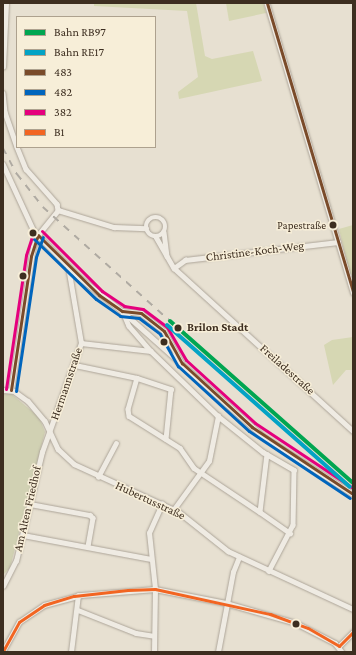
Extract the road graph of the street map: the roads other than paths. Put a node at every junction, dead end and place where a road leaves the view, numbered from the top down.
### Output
1 (6, 3) edge
2 (267, 3) edge
3 (3, 67) edge
4 (3, 93) edge
5 (16, 144) edge
6 (17, 148) edge
7 (3, 164) edge
8 (58, 210) junction
9 (146, 228) junction
10 (164, 232) junction
11 (38, 235) junction
12 (156, 237) junction
13 (338, 242) junction
14 (168, 259) junction
15 (67, 266) junction
16 (174, 268) junction
17 (353, 292) edge
18 (124, 312) junction
19 (81, 343) junction
20 (151, 351) junction
21 (180, 362) junction
22 (75, 365) junction
23 (137, 378) junction
24 (3, 390) edge
25 (11, 390) junction
26 (218, 416) junction
27 (50, 431) junction
28 (353, 431) edge
29 (166, 440) junction
30 (116, 443) dead end
31 (267, 454) junction
32 (200, 473) junction
33 (98, 477) junction
34 (353, 494) edge
35 (30, 504) junction
36 (162, 504) junction
37 (174, 509) junction
38 (260, 512) junction
39 (290, 533) junction
40 (22, 534) junction
41 (88, 547) junction
42 (239, 557) junction
43 (151, 558) junction
44 (269, 571) junction
45 (3, 586) edge
46 (155, 589) junction
47 (78, 596) junction
48 (226, 603) junction
49 (78, 610) junction
50 (353, 610) edge
51 (353, 632) edge
52 (154, 636) junction
53 (339, 646) junction
54 (3, 651) edge
55 (71, 652) edge
56 (154, 652) edge
57 (218, 652) edge
58 (342, 652) edge

1 - 3 street
2 - 13 street
4 - 5 street
6 - 8 street
7 - 11 street
8 - 9 street
8 - 11 street
9 - 10 street
9 - 12 street
10 - 12 street
10 - 14 street, Freiladestraße
11 - 15 street
11 - 25 street
12 - 14 street, Freiladestraße
13 - 16 street, Christine-Koch-Weg
13 - 17 street
14 - 16 street, Freiladestraße
15 - 18 street
15 - 19 street, Hermannstraße
16 - 28 street, Freiladestraße
18 - 20 street
18 - 21 street
18 - 21 street
19 - 20 street
19 - 22 street, Hermannstraße
20 - 26 street
21 - 34 street
22 - 23 street
22 - 27 street, Hermannstraße
23 - 29 street
23 - 29 street
24 - 25 street
25 - 27 street, Hubertusstraße
26 - 31 street
26 - 32 street
27 - 33 street, Hubertusstraße
27 - 35 street, Am Alten Friedhof
29 - 32 street
30 - 33 street
31 - 38 street
31 - 39 street
32 - 37 street
32 - 38 street
33 - 36 street, Hubertusstraße
35 - 40 street, Am Alten Friedhof
35 - 41 street
36 - 37 street, Hubertusstraße
36 - 43 street
37 - 42 street, Hubertusstraße
38 - 39 street
39 - 44 street
40 - 41 street
40 - 45 street, Am Alten Friedhof
41 - 43 street
42 - 44 street, Hubertusstraße
42 - 48 street
43 - 46 street
44 - 50 street, Hubertusstraße
46 - 47 street
46 - 48 street
46 - 52 street
47 - 49 street
47 - 54 street
48 - 53 street
48 - 57 street
49 - 52 street
49 - 55 street
51 - 53 street
52 - 56 street
53 - 58 street

